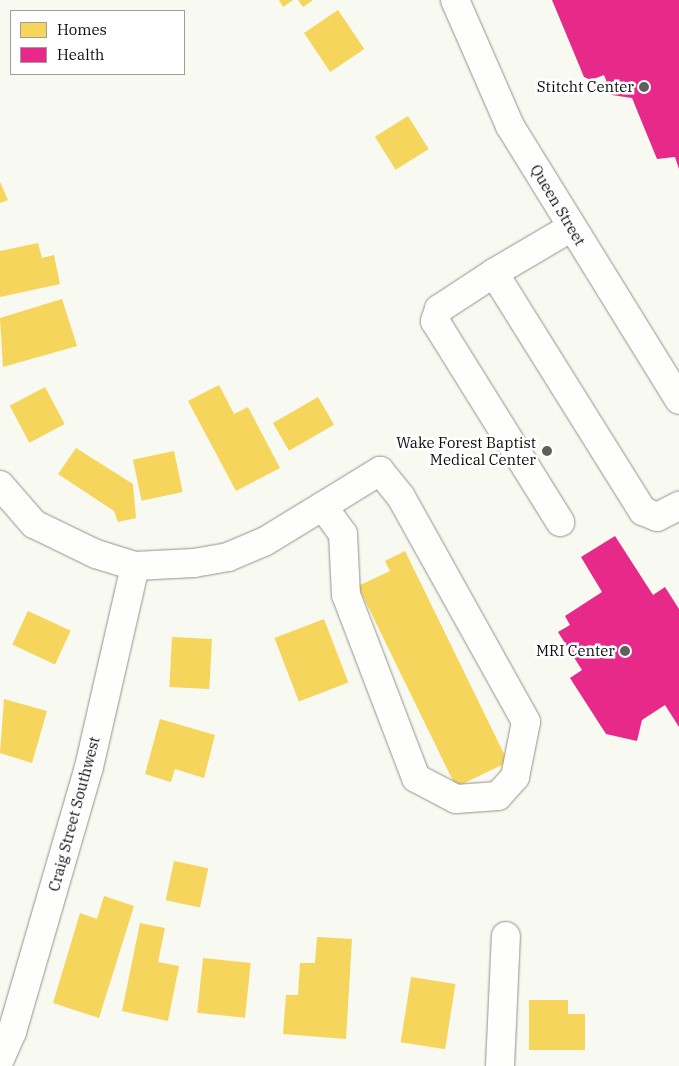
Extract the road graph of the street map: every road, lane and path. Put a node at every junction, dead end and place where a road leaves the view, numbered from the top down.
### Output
1 (455, 0) edge
2 (572, 227) junction
3 (494, 273) junction
4 (679, 400) edge
5 (0, 485) edge
6 (323, 506) junction
7 (679, 506) edge
8 (560, 522) dead end
9 (135, 566) junction
10 (506, 936) dead end
11 (0, 1059) edge
12 (500, 1066) edge

1 - 2 street, Queen Street
2 - 3 street
2 - 4 street, Queen Street
3 - 7 street
3 - 8 street
5 - 9 street
6 - 6 street
6 - 9 street
9 - 11 street, Craig Street Southwest
10 - 12 street

